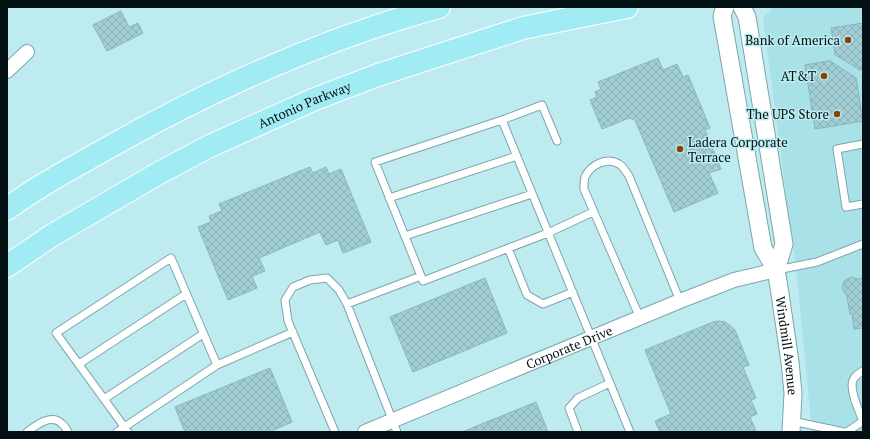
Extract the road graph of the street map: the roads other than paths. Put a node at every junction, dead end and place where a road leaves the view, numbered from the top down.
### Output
1 (439, 7) edge
2 (627, 7) edge
3 (725, 7) edge
4 (742, 7) edge
5 (27, 52) dead end
6 (7, 71) edge
7 (502, 120) junction
8 (557, 141) dead end
9 (863, 144) edge
10 (517, 156) junction
11 (532, 194) junction
12 (389, 198) junction
13 (863, 204) edge
14 (7, 209) edge
15 (593, 212) junction
16 (548, 233) junction
17 (405, 236) junction
18 (863, 244) edge
19 (508, 248) junction
20 (7, 266) edge
21 (776, 270) junction
22 (421, 276) junction
23 (573, 292) junction
24 (186, 294) junction
25 (680, 301) junction
26 (347, 304) junction
27 (640, 318) junction
28 (293, 332) junction
29 (203, 334) junction
30 (592, 338) junction
31 (79, 364) junction
32 (216, 365) junction
33 (863, 371) edge
34 (610, 384) junction
35 (104, 399) junction
36 (863, 421) edge
37 (395, 426) edge
38 (791, 426) edge
39 (126, 429) edge
40 (27, 432) edge
41 (68, 432) edge
42 (117, 432) edge
43 (336, 432) edge
44 (365, 432) edge
45 (578, 432) edge
46 (630, 432) edge
47 (846, 432) edge

1 - 14 main road
2 - 20 main road, Antonio Parkway
3 - 21 street, Windmill Avenue
4 - 21 street, Windmill Avenue
5 - 6 street
7 - 8 lane
7 - 10 lane
7 - 12 lane
9 - 13 lane
10 - 11 lane
10 - 12 lane
11 - 16 lane
11 - 17 lane
12 - 17 lane
15 - 16 lane
15 - 25 lane
15 - 27 lane
16 - 19 lane
16 - 23 lane
17 - 22 lane
18 - 21 lane
19 - 22 lane
19 - 23 lane
21 - 25 street, Corporate Drive
21 - 38 street, Windmill Avenue
22 - 26 lane
23 - 30 lane
24 - 29 lane
24 - 31 lane
24 - 31 lane
25 - 27 street, Corporate Drive
26 - 28 lane
26 - 37 lane
27 - 30 street, Corporate Drive
28 - 32 lane
28 - 43 lane
29 - 32 lane
29 - 35 lane
30 - 34 lane
30 - 37 street, Corporate Drive
31 - 35 lane
32 - 39 lane
33 - 36 lane
34 - 45 lane
34 - 46 lane
35 - 39 lane
36 - 47 lane
37 - 44 street, Corporate Drive
38 - 47 lane
39 - 42 lane
40 - 41 lane

